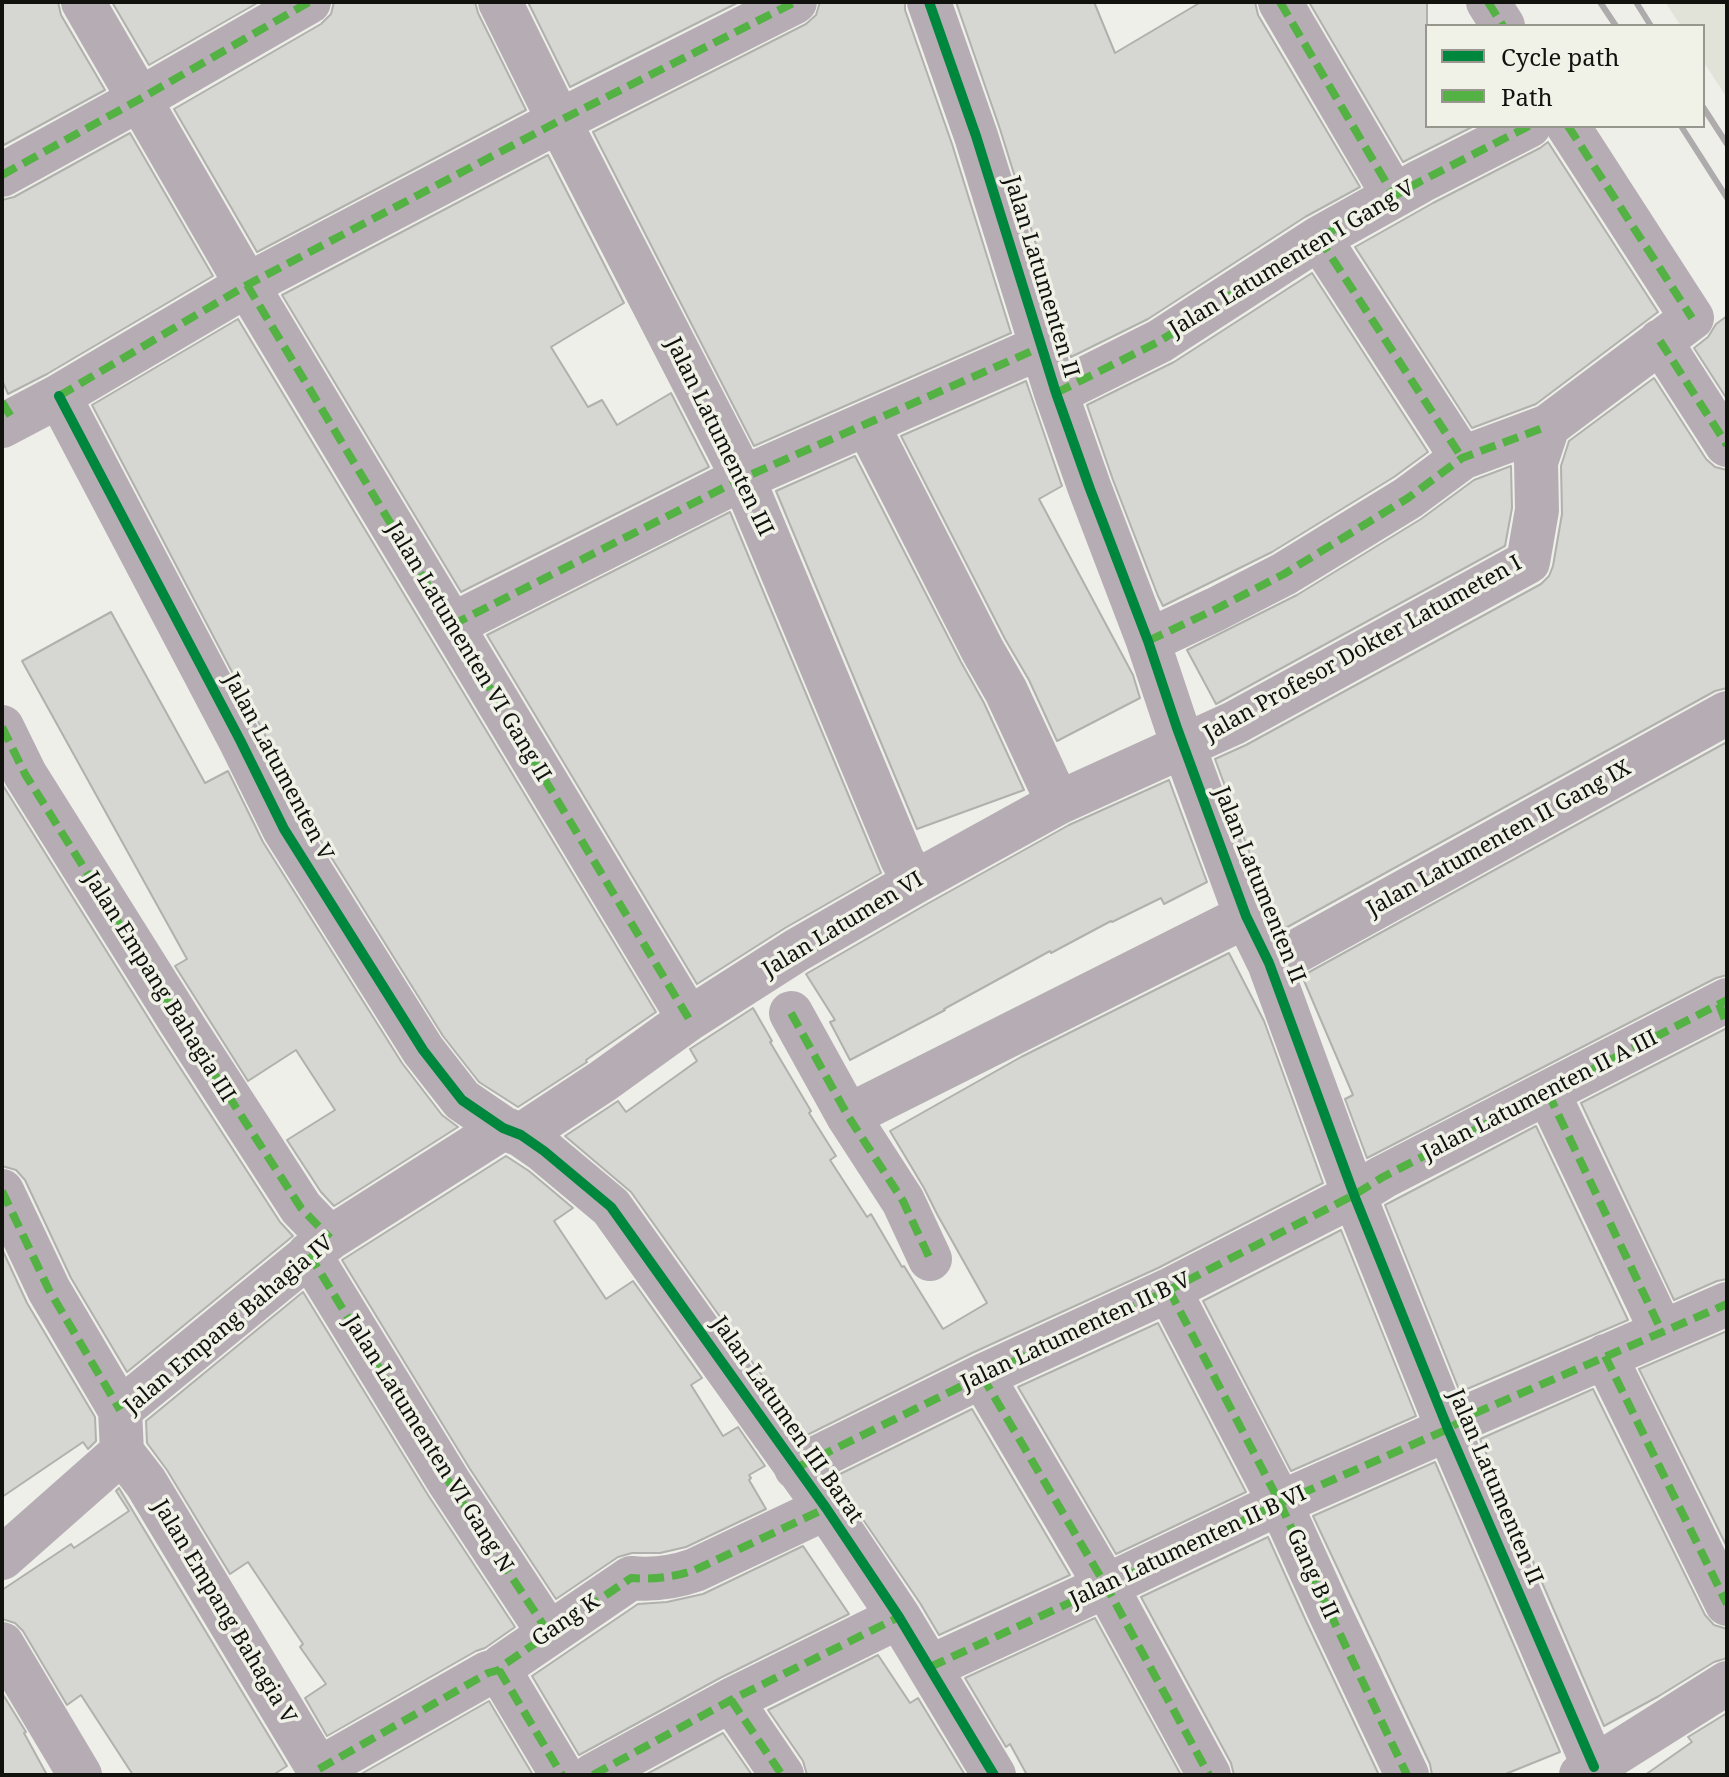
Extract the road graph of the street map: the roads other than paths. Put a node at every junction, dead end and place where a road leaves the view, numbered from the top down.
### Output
1 (83, 2) edge
2 (309, 2) edge
3 (500, 2) edge
4 (795, 2) edge
5 (929, 2) edge
6 (1280, 2) edge
7 (1488, 2) edge
8 (1502, 24) edge
9 (140, 99) junction
10 (559, 121) junction
11 (1525, 128) edge
12 (1569, 128) edge
13 (2, 175) edge
14 (1394, 196) junction
15 (1319, 238) junction
16 (247, 285) junction
17 (1660, 341) junction
18 (1041, 347) junction
19 (1056, 393) junction
20 (59, 396) junction
21 (6, 416) edge
22 (867, 424) junction
23 (1548, 426) junction
24 (1727, 445) edge
25 (1462, 458) junction
26 (743, 478) junction
27 (452, 625) junction
28 (1148, 641) junction
29 (1727, 713) edge
30 (2, 727) edge
31 (1184, 747) junction
32 (13, 782) edge
33 (1058, 803) junction
34 (915, 882) junction
35 (1246, 916) junction
36 (1269, 963) junction
37 (1724, 1010) edge
38 (791, 1013) dead end
39 (689, 1019) junction
40 (1548, 1093) junction
41 (848, 1116) junction
42 (512, 1132) junction
43 (2, 1191) edge
44 (1354, 1195) junction
45 (320, 1246) junction
46 (930, 1259) dead end
47 (1169, 1290) junction
48 (1727, 1304) edge
49 (1662, 1332) junction
50 (1605, 1356) junction
51 (982, 1376) junction
52 (1448, 1429) junction
53 (121, 1431) junction
54 (796, 1468) junction
55 (1280, 1503) junction
56 (826, 1508) junction
57 (2, 1558) edge
58 (1106, 1586) junction
59 (1727, 1604) edge
60 (899, 1617) junction
61 (548, 1632) junction
62 (2, 1644) edge
63 (930, 1667) junction
64 (499, 1670) junction
65 (1727, 1683) edge
66 (731, 1700) junction
67 (1587, 1771) edge
68 (321, 1772) edge
69 (80, 1775) edge
70 (562, 1775) edge
71 (593, 1775) edge
72 (782, 1775) edge
73 (994, 1775) edge
74 (1209, 1775) edge
75 (1407, 1775) edge

1 - 9 street, Jalan Latumenten VI Gang II
2 - 9 street
3 - 10 street, Jalan Latumenten III
4 - 10 street
5 - 18 street, Jalan Latumenten II
6 - 14 street
7 - 8 street
9 - 13 street
9 - 16 street, Jalan Latumenten VI Gang II
10 - 16 street
10 - 26 street, Jalan Latumenten III
11 - 14 street, Jalan Latumenten I Gang V
12 - 17 street
14 - 15 street, Jalan Latumenten I Gang V
15 - 19 street, Jalan Latumenten I Gang V
15 - 25 street
16 - 20 street
16 - 27 street, Jalan Latumenten VI Gang II
17 - 23 street
17 - 24 street
18 - 19 street, Jalan Latumenten II
18 - 22 street
19 - 28 street, Jalan Latumenten II
20 - 21 street
20 - 42 street, Jalan Latumenten V
22 - 26 street
22 - 33 street
23 - 25 street
23 - 31 street, Jalan Profesor Dokter Latumeten I
25 - 28 street
26 - 27 street
26 - 34 street, Jalan Latumenten III
27 - 39 street, Jalan Latumenten VI Gang II
28 - 31 street, Jalan Latumenten II
29 - 36 street, Jalan Latumenten II Gang IX
30 - 32 street, Jalan Empang Bahagia III
31 - 33 street, Jalan Latumen VI
31 - 35 street, Jalan Latumenten II
32 - 45 street, Jalan Empang Bahagia III
33 - 34 street, Jalan Latumen VI
34 - 39 street, Jalan Latumen VI
35 - 36 street, Jalan Latumenten II
35 - 41 street
36 - 44 street, Jalan Latumenten II
37 - 40 street, Jalan Latumenten II A III
38 - 41 street
39 - 42 street, Jalan Latumen VI
40 - 44 street, Jalan Latumenten II A III
40 - 49 street
41 - 46 street
42 - 45 street, Jalan Empang Bahagia IV
42 - 54 street, Jalan Latumen III Barat
43 - 53 street, Jalan Empang Bahagia V
44 - 47 street, Jalan Latumenten II B V
44 - 52 street, Jalan Latumenten II
45 - 53 street, Jalan Empang Bahagia IV
45 - 61 street, Jalan Latumenten VI Gang N
47 - 51 street, Jalan Latumenten II B V
47 - 55 street, Gang B II
48 - 49 street, Jalan Latumenten II B VI
49 - 50 street, Jalan Latumenten II B VI
50 - 52 street, Jalan Latumenten II B VI
50 - 59 street
51 - 54 street, Jalan Latumenten II B V
51 - 58 street
52 - 55 street, Jalan Latumenten II B VI
52 - 67 street, Jalan Latumenten II
53 - 57 street, Jalan Empang Bahagia IV
53 - 68 street, Jalan Empang Bahagia V
54 - 56 street, Jalan Latumen III Barat
55 - 58 street, Jalan Latumenten II B VI
55 - 75 street, Gang B II
56 - 60 street, Jalan Latumen III Barat
56 - 61 street, Gang K
58 - 63 street, Jalan Latumenten II B VI
58 - 74 street
60 - 63 street, Jalan Latumen III Barat
60 - 66 street
61 - 64 street, Gang K
62 - 69 street
63 - 73 street, Jalan Latumen III Barat
64 - 68 street, Gang K
64 - 70 street
65 - 67 street
66 - 71 street
66 - 72 street

